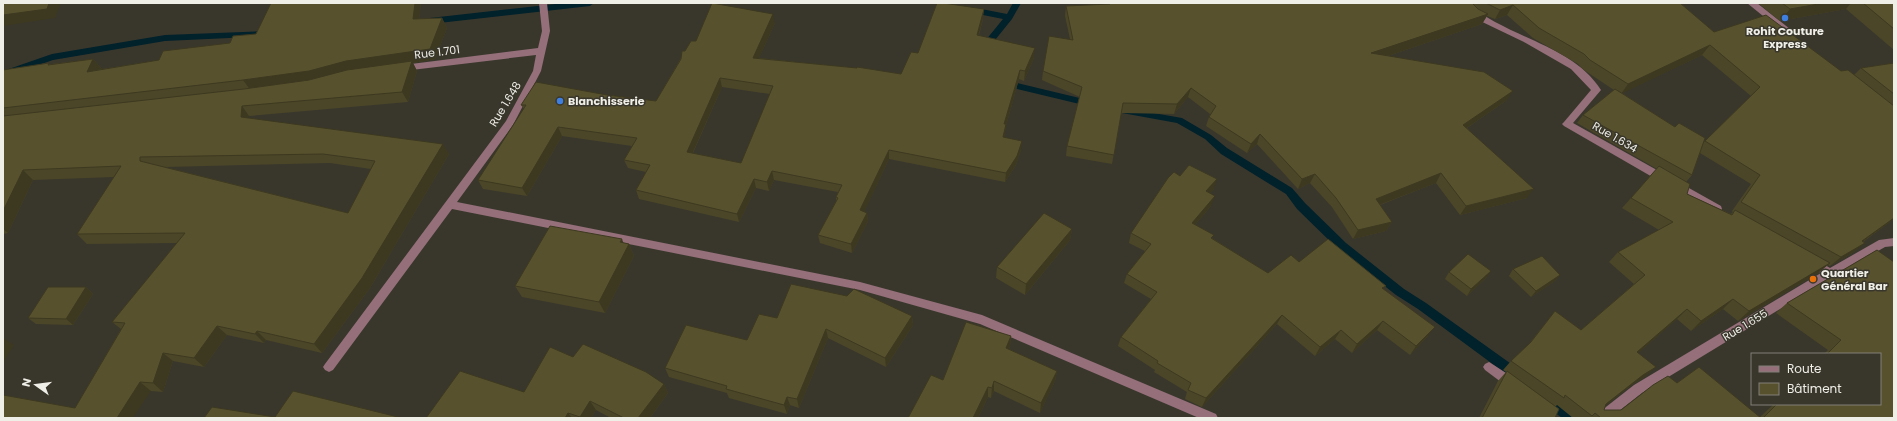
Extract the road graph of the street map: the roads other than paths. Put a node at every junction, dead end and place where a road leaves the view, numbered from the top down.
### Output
1 (543, 3) edge
2 (1463, 3) edge
3 (1751, 3) edge
4 (1797, 40) edge
5 (542, 52) junction
6 (394, 69) edge
7 (449, 204) junction
8 (1725, 214) edge
9 (1894, 242) edge
10 (1800, 256) edge
11 (1830, 273) junction
12 (329, 367) dead end
13 (1489, 367) dead end
14 (1521, 390) edge
15 (1212, 418) edge
16 (1601, 418) edge

1 - 5 street, Rue 1.648
2 - 8 street, Rue 1.634
3 - 4 street
5 - 6 street, Rue 1.701
5 - 7 street, Rue 1.648
7 - 12 street, Rue 1.648
7 - 15 street
9 - 11 street, Rue 1.655
10 - 11 street
11 - 16 street, Rue 1.655
13 - 14 street

